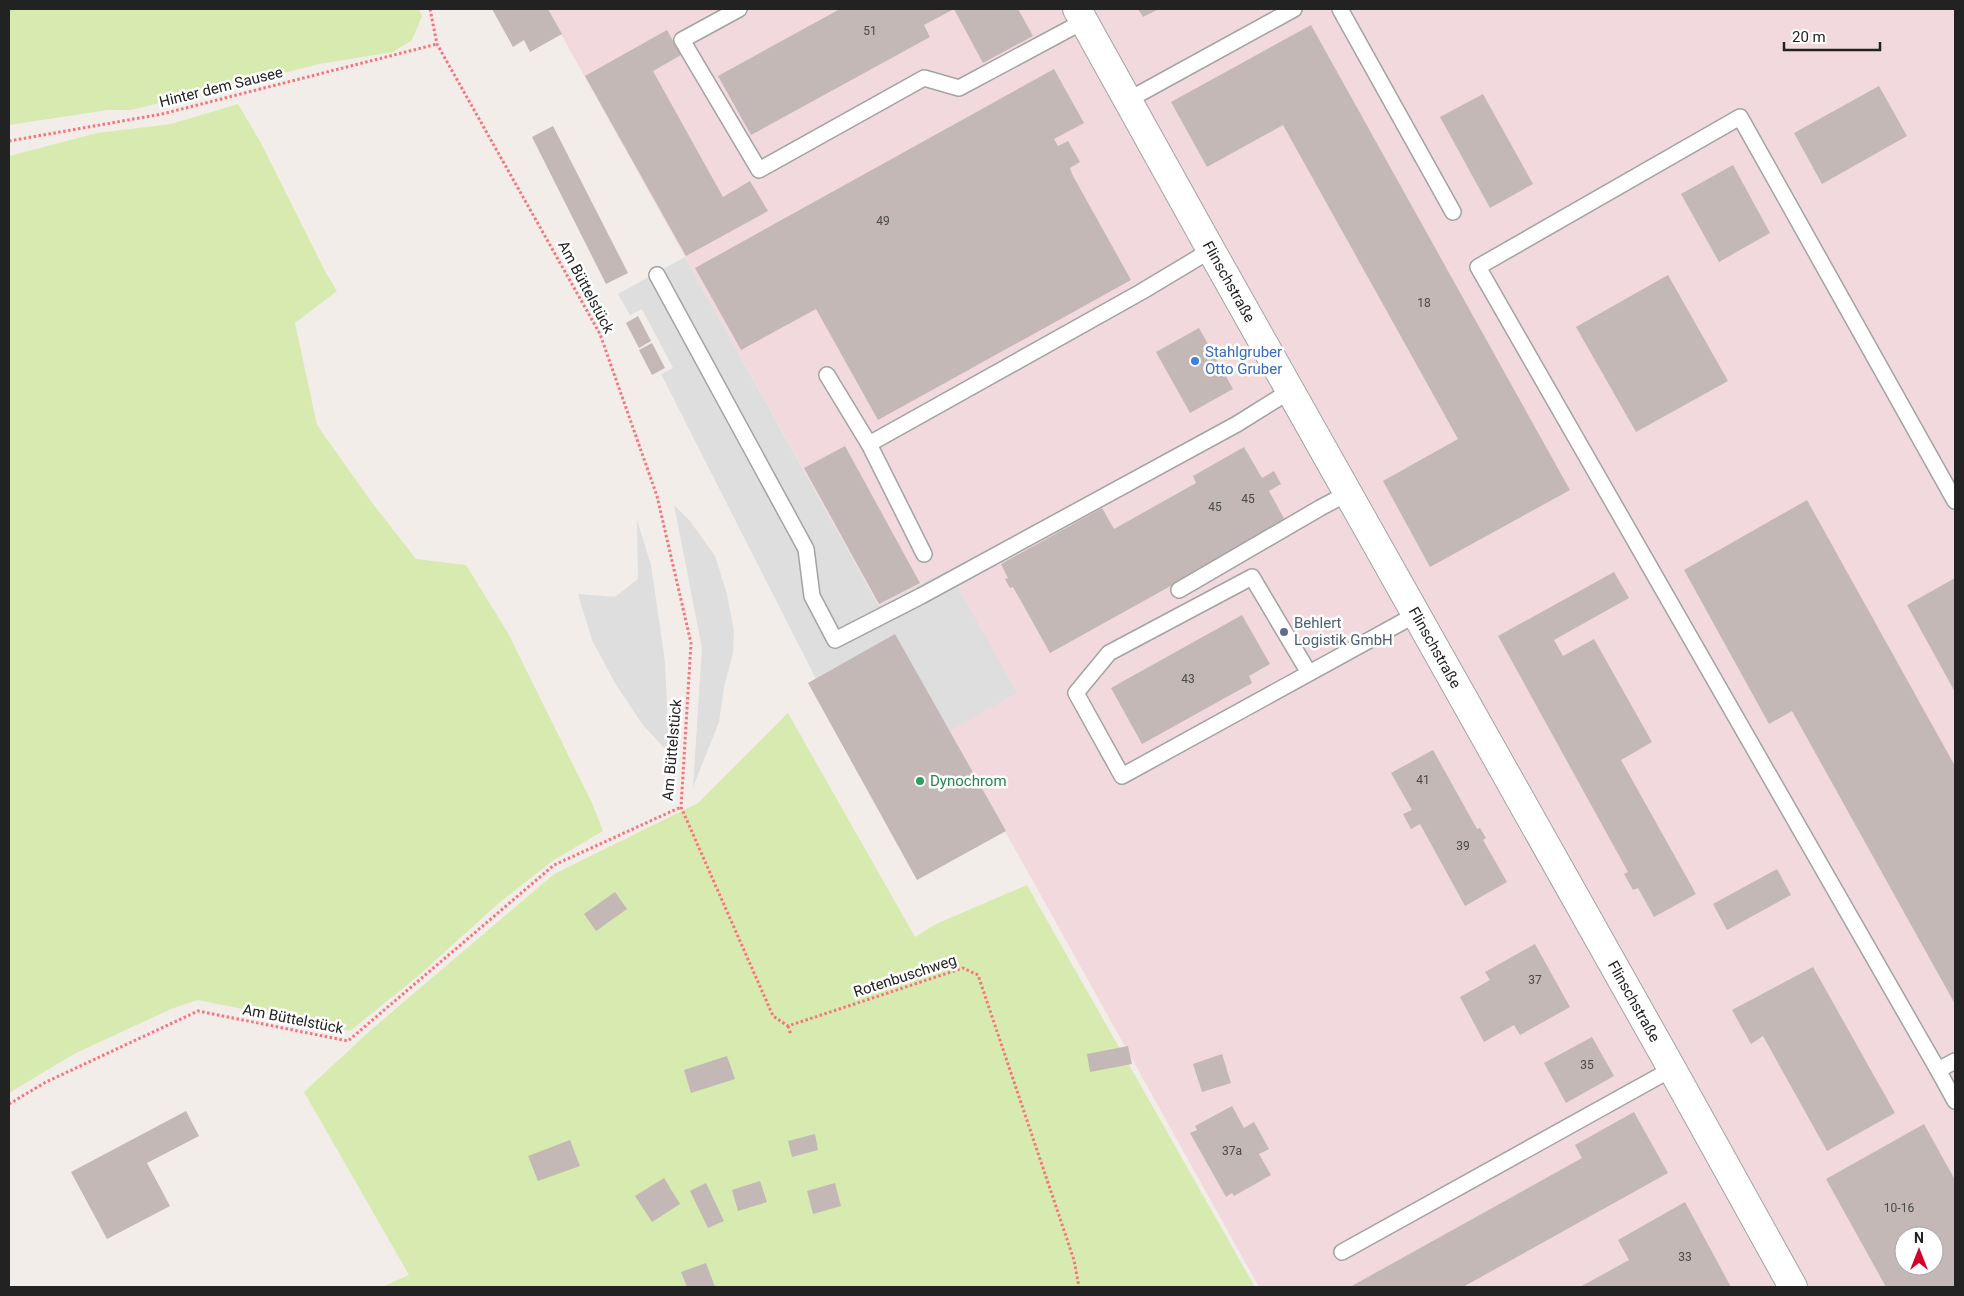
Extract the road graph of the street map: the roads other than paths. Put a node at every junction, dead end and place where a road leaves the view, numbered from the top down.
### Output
1 (739, 9) edge
2 (1294, 9) edge
3 (1340, 9) edge
4 (1081, 15) edge
5 (1128, 100) junction
6 (1453, 212) dead end
7 (1211, 250) junction
8 (657, 275) dead end
9 (827, 375) dead end
10 (1290, 391) junction
11 (869, 444) junction
12 (1348, 493) junction
13 (1955, 501) edge
14 (924, 554) dead end
15 (1179, 590) dead end
16 (1415, 615) junction
17 (1309, 673) junction
18 (1955, 1061) edge
19 (1672, 1069) junction
20 (1938, 1070) junction
21 (1955, 1101) edge
22 (1342, 1252) dead end
23 (1793, 1287) edge

1 - 4 lane
2 - 5 lane
3 - 6 lane
4 - 5 street, Flinschstraße
5 - 7 street, Flinschstraße
7 - 10 street, Flinschstraße
7 - 11 lane
8 - 10 lane
9 - 11 lane
10 - 12 street, Flinschstraße
11 - 14 lane
12 - 15 lane
12 - 16 street, Flinschstraße
13 - 20 lane
16 - 17 lane
16 - 19 street, Flinschstraße
17 - 17 lane
18 - 20 lane
19 - 22 lane
19 - 23 street, Flinschstraße
20 - 21 lane

